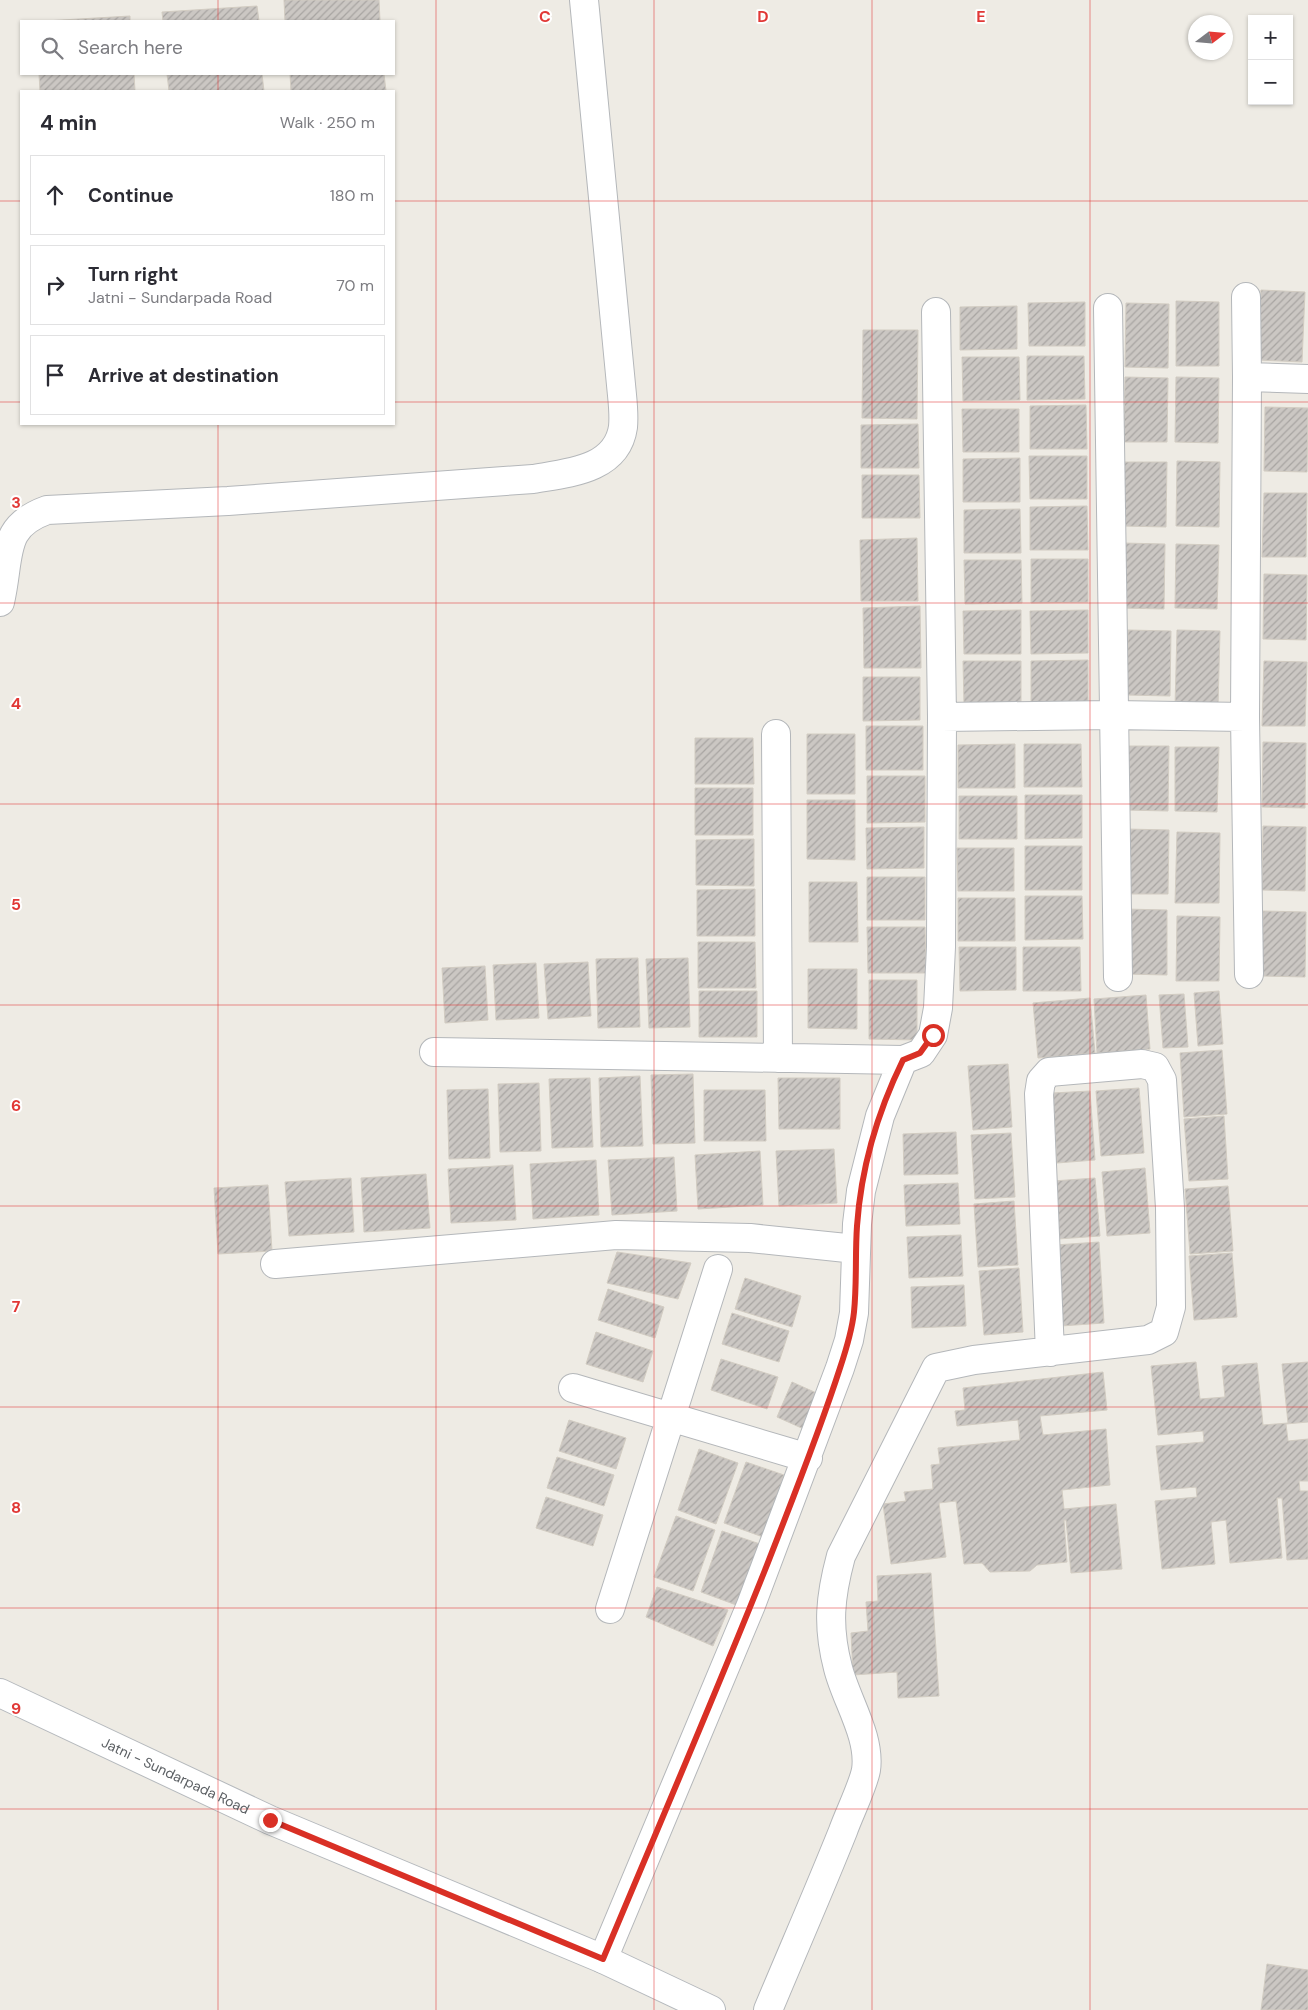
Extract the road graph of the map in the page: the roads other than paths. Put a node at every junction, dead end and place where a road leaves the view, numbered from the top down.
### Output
1 (584, 0) edge
2 (1246, 296) dead end
3 (1108, 308) dead end
4 (936, 312) dead end
5 (1247, 377) junction
6 (1308, 379) edge
7 (0, 602) edge
8 (1113, 714) junction
9 (942, 717) junction
10 (1245, 717) junction
11 (776, 734) dead end
12 (1249, 974) dead end
13 (1118, 977) dead end
14 (434, 1052) dead end
15 (778, 1058) junction
16 (903, 1060) junction
17 (856, 1249) junction
18 (274, 1264) dead end
19 (718, 1269) dead end
20 (1050, 1352) junction
21 (573, 1388) dead end
22 (671, 1418) junction
23 (808, 1458) junction
24 (610, 1609) dead end
25 (0, 1693) edge
26 (603, 1959) junction
27 (710, 2010) edge
28 (768, 2010) edge

1 - 7 street
2 - 5 street
3 - 8 street
4 - 9 street
5 - 6 street
5 - 10 street
8 - 9 street
8 - 10 street
8 - 13 street
9 - 16 street
10 - 12 street
11 - 15 street
14 - 15 street
15 - 16 street
16 - 17 street
17 - 18 street
17 - 23 street
19 - 22 street
20 - 20 street
20 - 28 street
21 - 22 street
22 - 23 street
22 - 24 street
23 - 26 street
25 - 26 street, Jatni - Sundarpada Road
26 - 27 street, Jatni - Sundarpada Road

